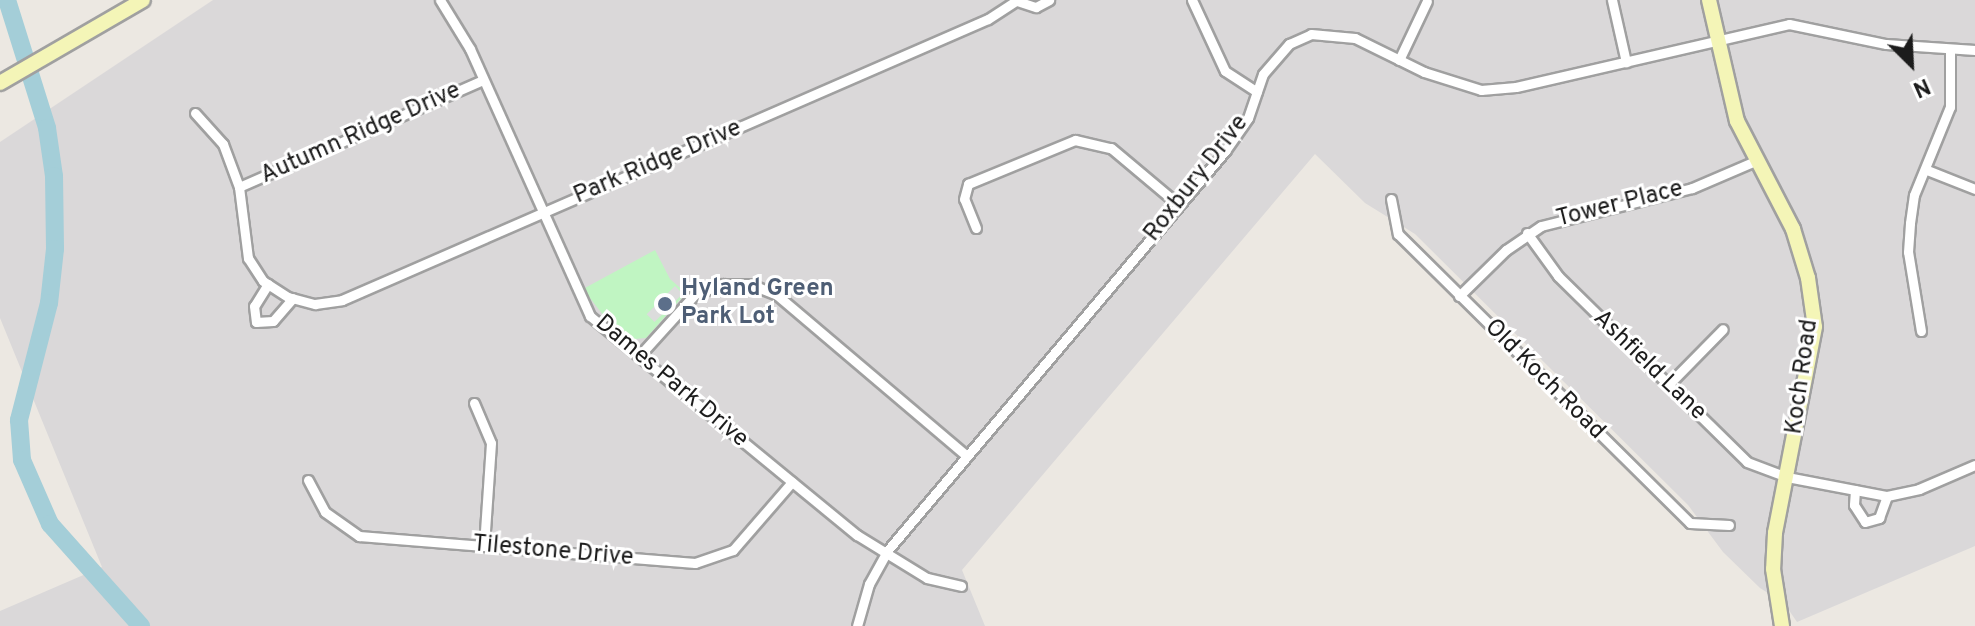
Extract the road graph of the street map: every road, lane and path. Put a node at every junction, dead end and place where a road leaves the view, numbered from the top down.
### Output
1 (143, 0) edge
2 (440, 0) edge
3 (1017, 0) edge
4 (1049, 0) edge
5 (1192, 0) edge
6 (1612, 0) edge
7 (1709, 0) edge
8 (1427, 1) edge
9 (1719, 41) junction
10 (1950, 50) junction
11 (1975, 50) edge
12 (1399, 60) junction
13 (1626, 62) junction
14 (483, 80) junction
15 (0, 83) edge
16 (1257, 92) junction
17 (195, 113) dead end
18 (1755, 161) junction
19 (1927, 170) junction
20 (239, 187) junction
21 (1975, 189) edge
22 (1391, 199) dead end
23 (1179, 205) junction
24 (542, 213) junction
25 (976, 228) dead end
26 (1527, 233) junction
27 (268, 284) junction
28 (1459, 296) junction
29 (293, 298) junction
30 (1723, 329) dead end
31 (1921, 331) dead end
32 (639, 356) junction
33 (1668, 385) junction
34 (474, 403) dead end
35 (967, 456) junction
36 (1975, 465) edge
37 (1787, 477) junction
38 (308, 480) dead end
39 (792, 482) junction
40 (1855, 490) junction
41 (1887, 496) junction
42 (1729, 525) dead end
43 (484, 546) junction
44 (887, 551) junction
45 (961, 586) dead end
46 (857, 626) edge
47 (1782, 626) edge

1 - 15 street
2 - 14 street, Dames Park Drive
3 - 4 street, Park Ridge Drive
3 - 24 street, Park Ridge Drive
5 - 16 street
6 - 13 street
7 - 9 street, Koch Road
8 - 12 street
9 - 10 street, Roxbury Drive
9 - 13 street, Roxbury Drive
9 - 18 street, Koch Road
10 - 11 street, Roxbury Drive
10 - 19 street
12 - 13 street, Roxbury Drive
12 - 16 street, Roxbury Drive
14 - 20 street, Autumn Ridge Drive
14 - 24 street, Dames Park Drive
16 - 23 street, Roxbury Drive
17 - 20 street, Park Ridge Drive
18 - 26 street, Tower Place
18 - 37 street, Koch Road
19 - 21 street
19 - 31 street
20 - 27 street, Park Ridge Drive
22 - 28 street, Old Koch Road
23 - 25 street
23 - 35 street, Roxbury Drive
24 - 29 street, Park Ridge Drive
24 - 32 street, Dames Park Drive
26 - 28 street, Tower Place
26 - 33 street, Ashfield Lane
27 - 29 street, Park Ridge Drive
27 - 29 street
28 - 42 street, Old Koch Road
30 - 33 street
32 - 35 street
32 - 39 street, Dames Park Drive
33 - 37 street, Ashfield Lane
34 - 43 street
35 - 44 street, Roxbury Drive
36 - 41 street
37 - 40 street, Ashfield Lane
37 - 47 street, Koch Road
38 - 43 street, Tilestone Drive
39 - 43 street, Tilestone Drive
39 - 44 street, Dames Park Drive
40 - 41 street, Ashfield Lane
40 - 41 street
44 - 45 street, Dames Park Drive
44 - 46 street, Roxbury Drive

